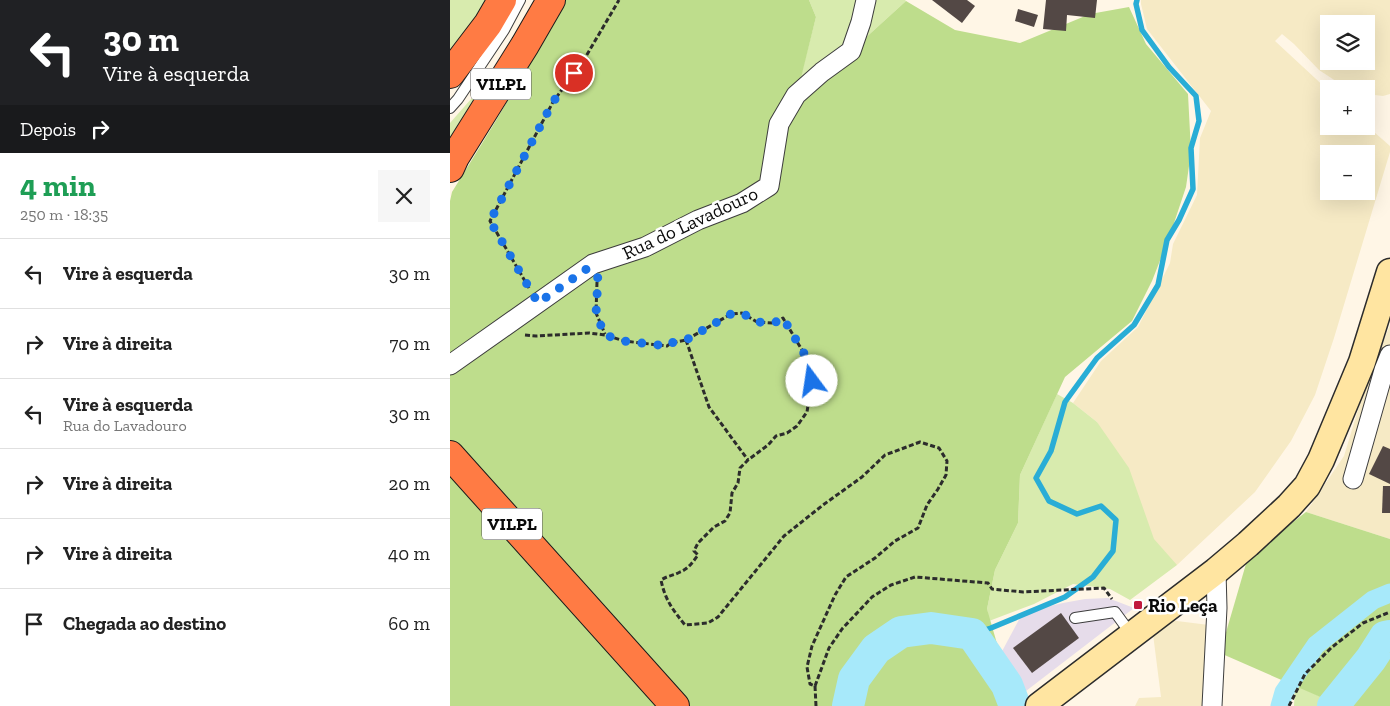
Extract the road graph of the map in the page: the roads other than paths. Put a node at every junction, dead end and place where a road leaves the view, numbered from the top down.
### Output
1 (502, 0) edge
2 (520, 0) edge
3 (551, 0) edge
4 (866, 0) edge
5 (450, 74) edge
6 (450, 108) edge
7 (450, 168) edge
8 (1390, 272) edge
9 (1378, 362) edge
10 (451, 364) edge
11 (450, 455) edge
12 (1353, 479) dead end
13 (1216, 571) junction
14 (1075, 618) dead end
15 (1132, 635) junction
16 (675, 706) edge
17 (1038, 706) edge
18 (1212, 706) edge

1 - 5 highway, VILPL
2 - 6 lane, VILPL
3 - 7 highway, VILPL
4 - 10 street, Rua do Lavadouro
8 - 9 main road
9 - 12 street
9 - 13 main road
11 - 16 highway, VILPL
13 - 15 main road
13 - 18 street
14 - 15 lane
15 - 17 main road

